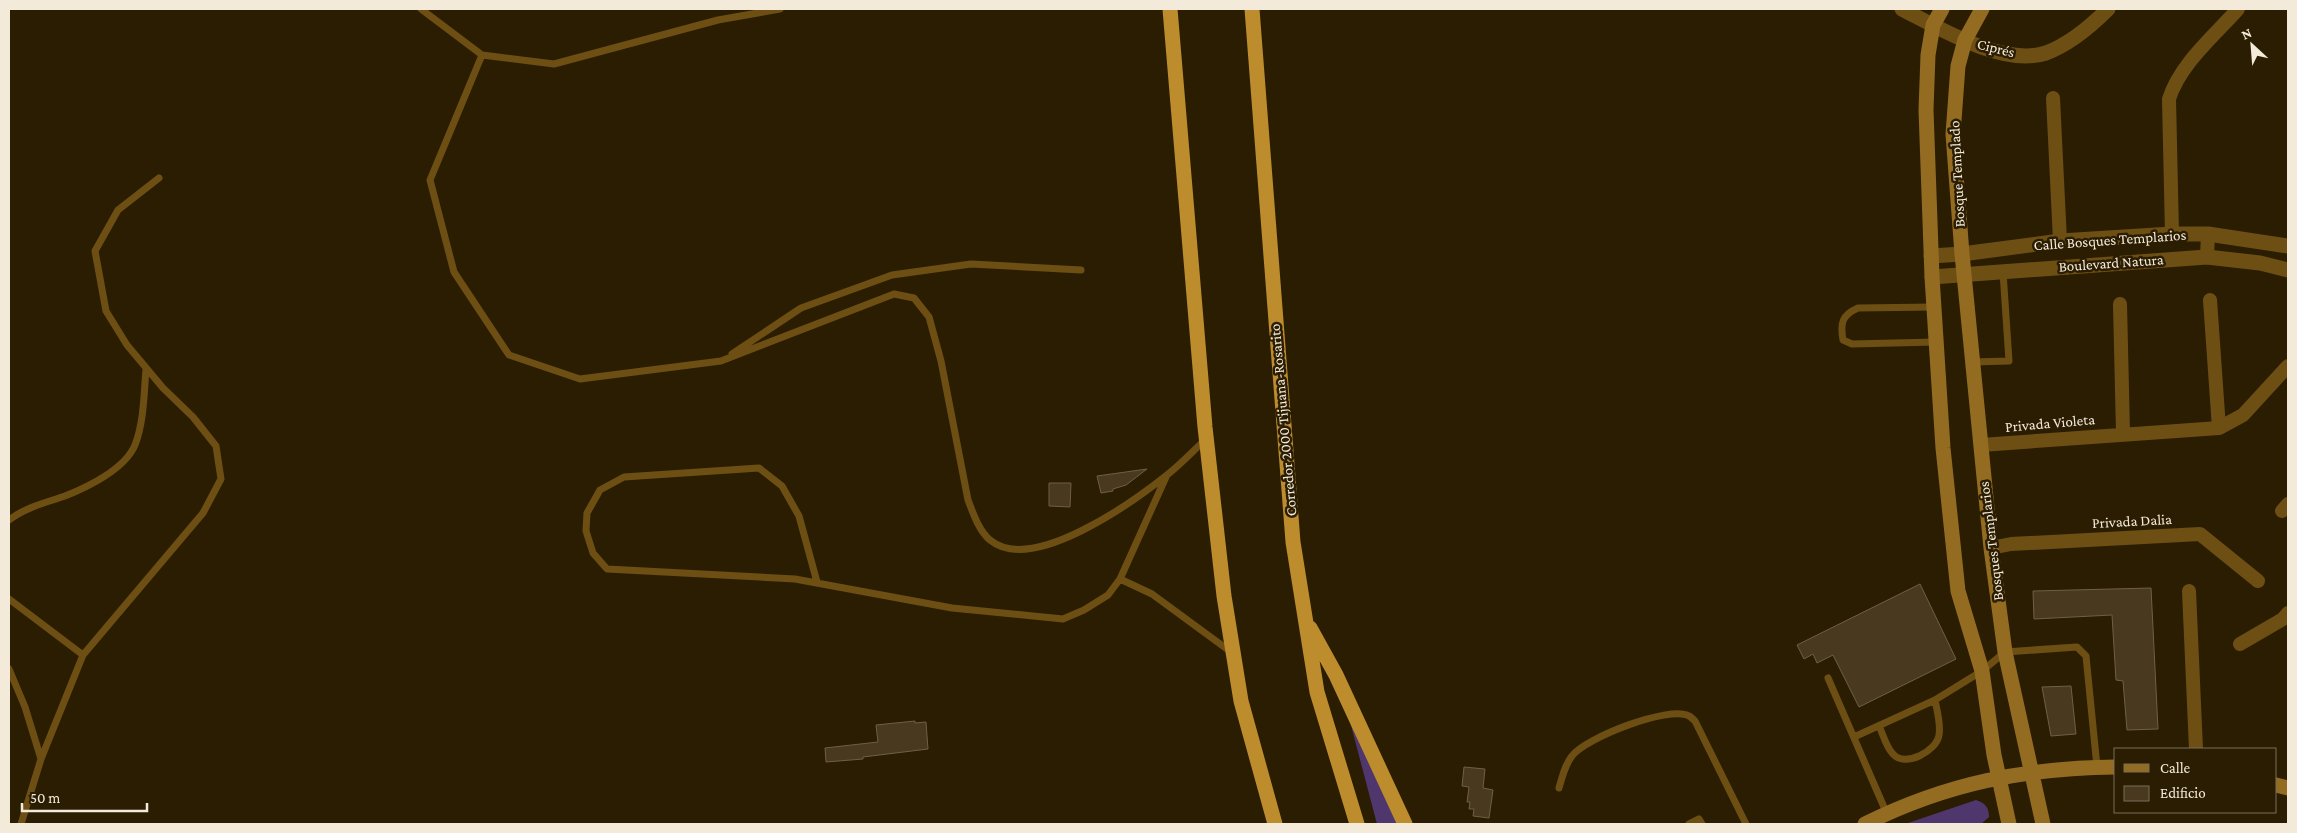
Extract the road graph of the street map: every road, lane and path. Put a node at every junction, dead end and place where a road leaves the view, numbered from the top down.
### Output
1 (421, 9) edge
2 (780, 9) edge
3 (1170, 9) edge
4 (1252, 9) edge
5 (1902, 9) edge
6 (1942, 9) edge
7 (1982, 9) edge
8 (2108, 9) edge
9 (2238, 9) edge
10 (1933, 25) junction
11 (1964, 40) junction
12 (482, 55) junction
13 (2053, 98) dead end
14 (158, 178) dead end
15 (2172, 234) junction
16 (2208, 234) junction
17 (2060, 241) junction
18 (2288, 246) edge
19 (1962, 254) junction
20 (1932, 256) junction
21 (2207, 257) junction
22 (1081, 270) dead end
23 (2003, 270) junction
24 (2288, 270) edge
25 (1965, 274) junction
26 (1932, 277) junction
27 (2210, 300) dead end
28 (2120, 304) dead end
29 (1934, 307) junction
30 (1936, 342) junction
31 (721, 361) junction
32 (1973, 362) junction
33 (2288, 366) edge
34 (146, 369) junction
35 (2219, 428) junction
36 (2123, 433) junction
37 (1206, 438) junction
38 (1981, 445) junction
39 (1167, 475) junction
40 (9, 520) edge
41 (1991, 548) junction
42 (1120, 579) junction
43 (2258, 581) dead end
44 (817, 582) junction
45 (2189, 591) dead end
46 (9, 599) edge
47 (2288, 613) edge
48 (1304, 616) junction
49 (2240, 644) dead end
50 (2005, 652) junction
51 (1233, 654) junction
52 (83, 655) junction
53 (9, 669) edge
54 (1982, 671) junction
55 (1828, 678) dead end
56 (1935, 700) junction
57 (1879, 726) junction
58 (1854, 737) junction
59 (2196, 748) edge
60 (41, 759) junction
61 (2114, 767) edge
62 (2097, 768) junction
63 (2032, 771) junction
64 (1999, 776) junction
65 (1559, 788) dead end
66 (1887, 814) junction
67 (21, 824) edge
68 (1276, 824) edge
69 (1357, 824) edge
70 (1405, 824) edge
71 (1689, 824) edge
72 (1702, 824) edge
73 (1746, 824) edge
74 (1865, 824) edge
75 (2009, 824) edge
76 (2043, 824) edge

1 - 12 lane
2 - 12 lane
3 - 37 highway
4 - 48 highway, Corredor 2000 Tijuana-Rosarito
5 - 10 street, Ciprés
6 - 10 main road, Bosque Templado
7 - 11 main road, Bosque Templado
8 - 11 street, Ciprés
9 - 15 street
10 - 11 street, Ciprés
10 - 20 main road, Bosque Templado
11 - 19 main road, Bosque Templado
12 - 31 lane
13 - 17 street
14 - 34 lane
15 - 16 street, Calle Bosques Templarios
15 - 17 street, Calle Bosques Templarios
16 - 18 street, Calle Bosques Templarios
16 - 21 street
17 - 19 street, Calle Bosques Templarios
19 - 20 street, Calle Bosques Templarios
19 - 25 main road, Bosques Templarios
20 - 26 main road
21 - 23 street, Boulevard Natura
21 - 24 street, Boulevard Natura
22 - 31 lane
23 - 25 street, Boulevard Natura
23 - 32 lane
25 - 26 street, Boulevard Natura
25 - 32 main road, Bosques Templarios
26 - 29 main road
27 - 35 street
28 - 36 street
29 - 30 main road
29 - 30 lane
30 - 54 main road
31 - 39 lane
32 - 38 main road, Bosques Templarios
33 - 35 street, Privada Violeta
34 - 40 lane
34 - 52 lane
35 - 36 street, Privada Violeta
36 - 38 street, Privada Violeta
37 - 39 lane
37 - 51 highway
38 - 41 main road, Bosques Templarios
39 - 42 lane
41 - 43 street, Privada Dalia
41 - 50 main road, Bosques Templarios
42 - 44 lane
42 - 51 lane
44 - 44 lane
45 - 59 street
46 - 52 lane
47 - 49 street
48 - 69 highway, Corredor 2000 Tijuana-Rosarito
48 - 70 highway
50 - 54 lane
50 - 62 lane
50 - 63 main road, Bosques Templarios
51 - 68 highway
52 - 60 lane
53 - 60 lane
54 - 56 lane
54 - 64 main road
55 - 58 lane
56 - 57 lane
56 - 57 lane
57 - 58 lane
58 - 66 lane
60 - 67 lane
61 - 62 main road
62 - 63 main road
63 - 64 main road
63 - 76 main road, Bosques Templarios
64 - 66 main road
64 - 75 main road
65 - 73 lane
66 - 74 main road
71 - 72 lane

